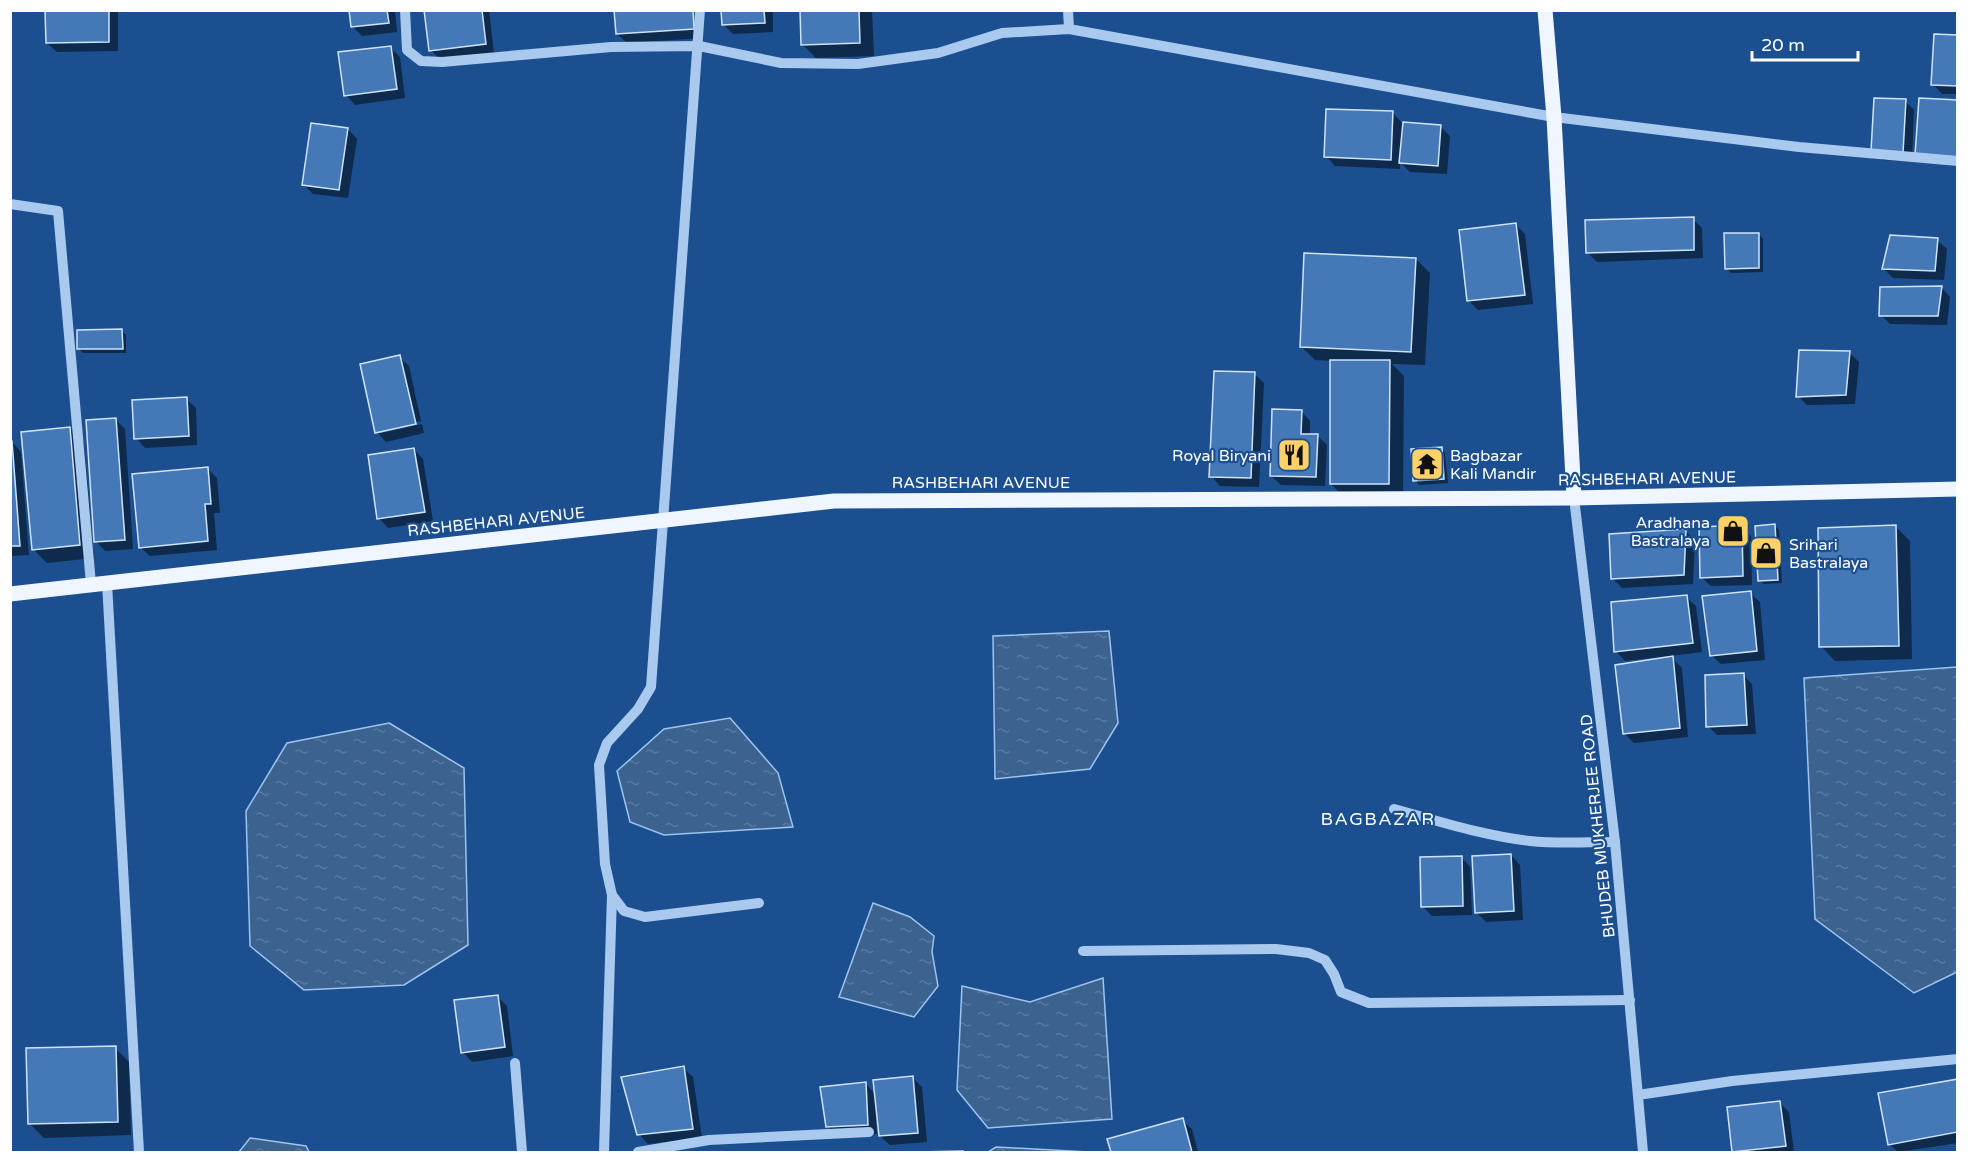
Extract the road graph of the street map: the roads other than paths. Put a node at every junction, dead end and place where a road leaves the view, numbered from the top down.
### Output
1 (405, 10) edge
2 (700, 10) edge
3 (1068, 10) edge
4 (1545, 10) edge
5 (1069, 29) junction
6 (699, 46) junction
7 (1554, 117) junction
8 (1958, 161) edge
9 (10, 204) edge
10 (1958, 489) edge
11 (1574, 498) junction
12 (664, 520) junction
13 (107, 583) junction
14 (91, 584) junction
15 (10, 594) edge
16 (1394, 809) dead end
17 (1615, 842) junction
18 (612, 895) junction
19 (759, 903) dead end
20 (1083, 951) dead end
21 (1630, 1000) junction
22 (1958, 1059) edge
23 (515, 1063) dead end
24 (1638, 1095) junction
25 (869, 1132) dead end
26 (139, 1152) edge
27 (522, 1152) edge
28 (604, 1152) edge
29 (638, 1152) edge
30 (1643, 1152) edge

1 - 6 street
2 - 6 street
3 - 5 street
4 - 7 main road
5 - 6 street
5 - 7 street
6 - 12 street
7 - 8 street
7 - 11 main road
9 - 14 street
10 - 11 main road, RASHBEHARI AVENUE
11 - 12 main road, RASHBEHARI AVENUE
11 - 17 street, BHUDEB MUKHERJEE ROAD
12 - 13 main road, RASHBEHARI AVENUE
12 - 18 street
13 - 14 main road, RASHBEHARI AVENUE
13 - 26 street
14 - 15 main road, RASHBEHARI AVENUE
16 - 17 street
17 - 21 street, BHUDEB MUKHERJEE ROAD
18 - 19 street
18 - 28 street
20 - 21 street
21 - 24 street, BHUDEB MUKHERJEE ROAD
22 - 24 street
23 - 27 street
24 - 30 street, BHUDEB MUKHERJEE ROAD
25 - 29 street

